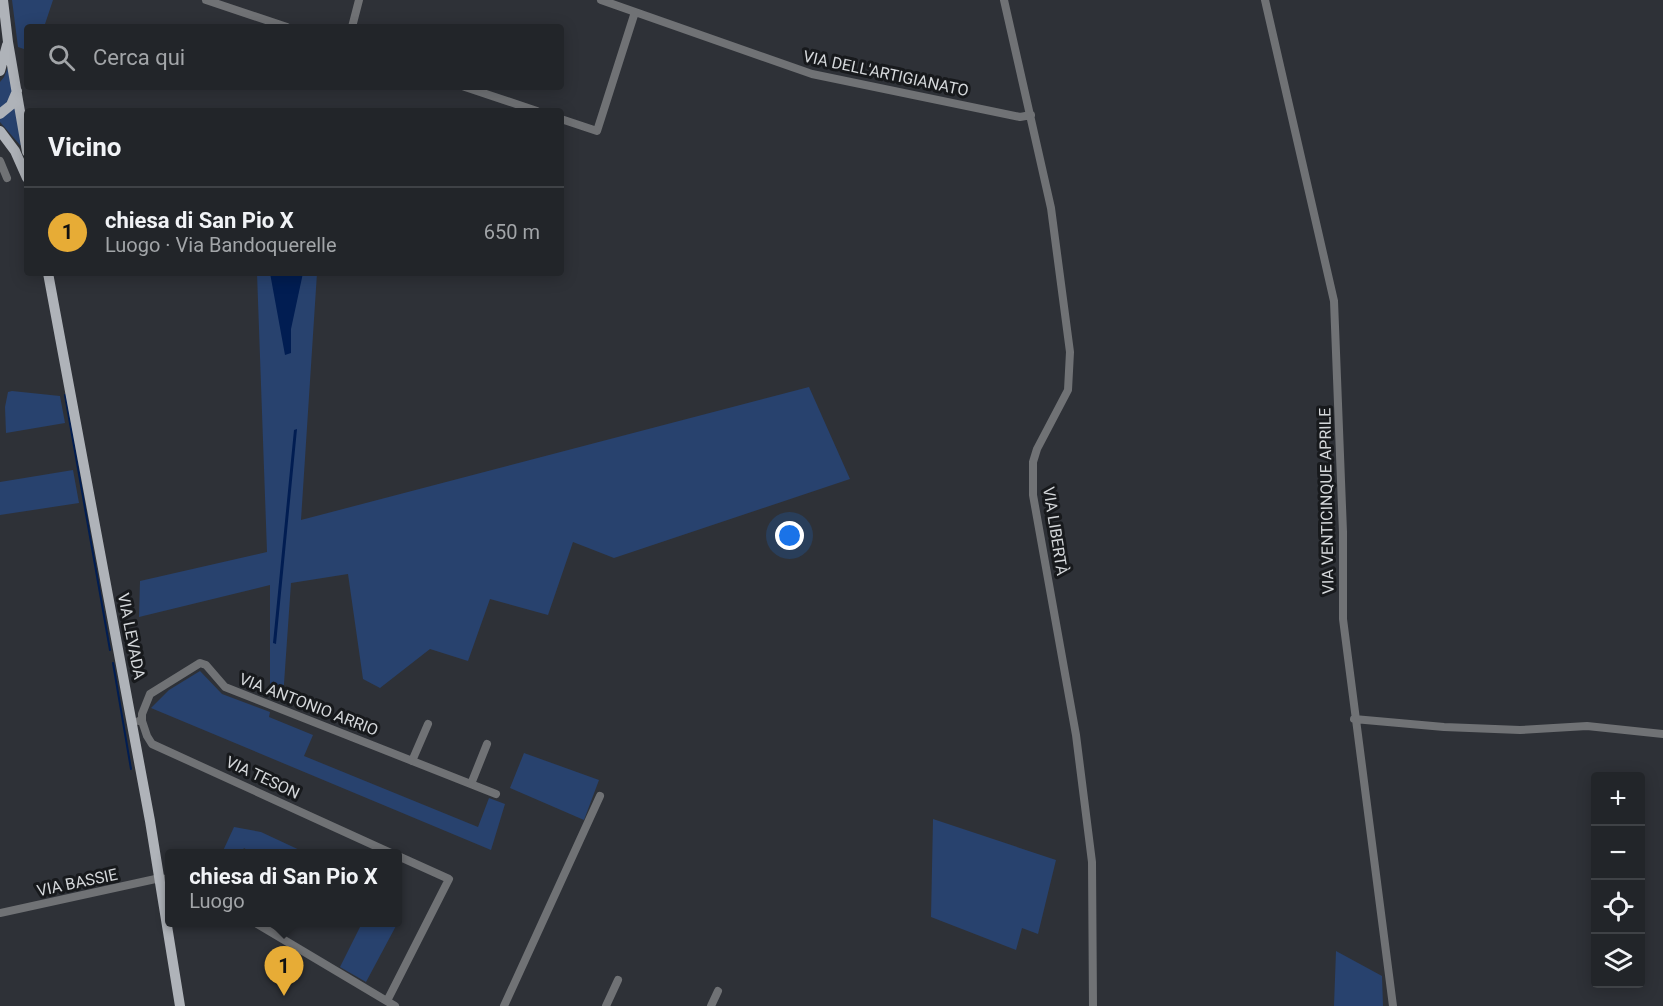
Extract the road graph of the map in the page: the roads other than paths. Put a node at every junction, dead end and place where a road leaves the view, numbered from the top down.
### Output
1 (3, 0) edge
2 (206, 0) edge
3 (359, 0) edge
4 (601, 0) edge
5 (1004, 0) edge
6 (1265, 0) edge
7 (635, 12) junction
8 (277, 24) edge
9 (353, 24) edge
10 (4, 45) edge
11 (0, 70) edge
12 (474, 90) edge
13 (17, 91) junction
14 (528, 108) edge
15 (0, 114) edge
16 (1031, 115) junction
17 (564, 120) edge
18 (0, 131) edge
19 (24, 134) edge
20 (0, 161) edge
21 (24, 171) edge
22 (7, 178) dead end
23 (49, 276) edge
24 (1354, 719) junction
25 (137, 721) junction
26 (428, 724) dead end
27 (1663, 734) edge
28 (488, 744) dead end
29 (412, 761) junction
30 (471, 784) junction
31 (496, 794) dead end
32 (600, 796) dead end
33 (382, 849) edge
34 (402, 858) edge
35 (165, 879) edge
36 (0, 914) edge
37 (171, 927) edge
38 (262, 927) edge
39 (618, 980) dead end
40 (718, 991) dead end
41 (391, 1004) edge
42 (180, 1006) edge
43 (504, 1006) edge
44 (606, 1006) edge
45 (711, 1006) edge
46 (1093, 1006) edge
47 (1393, 1006) edge

1 - 10 main road
2 - 8 street
3 - 9 street
4 - 7 street, VIA DELL'ARTIGIANATO
5 - 16 street, VIA LIBERTÀ
6 - 24 street, VIA VENTICINQUE APRILE
7 - 16 street, VIA DELL'ARTIGIANATO
7 - 17 street
10 - 11 main road
10 - 13 main road
12 - 14 street
13 - 15 main road
13 - 19 main road
16 - 46 street, VIA LIBERTÀ
18 - 21 main road
20 - 22 street
23 - 25 main road, VIA LEVADA
24 - 27 street
24 - 47 street, VIA VENTICINQUE APRILE
25 - 29 street, VIA ANTONIO ARRIO
25 - 33 street, VIA TESON
25 - 35 main road, VIA LEVADA
26 - 29 street
28 - 30 street
29 - 30 street, VIA ANTONIO ARRIO
30 - 31 street, VIA ANTONIO ARRIO
32 - 43 street
34 - 41 street
35 - 36 street, VIA BASSIE
37 - 42 main road, VIA LEVADA
38 - 41 street
39 - 44 street
40 - 45 street

